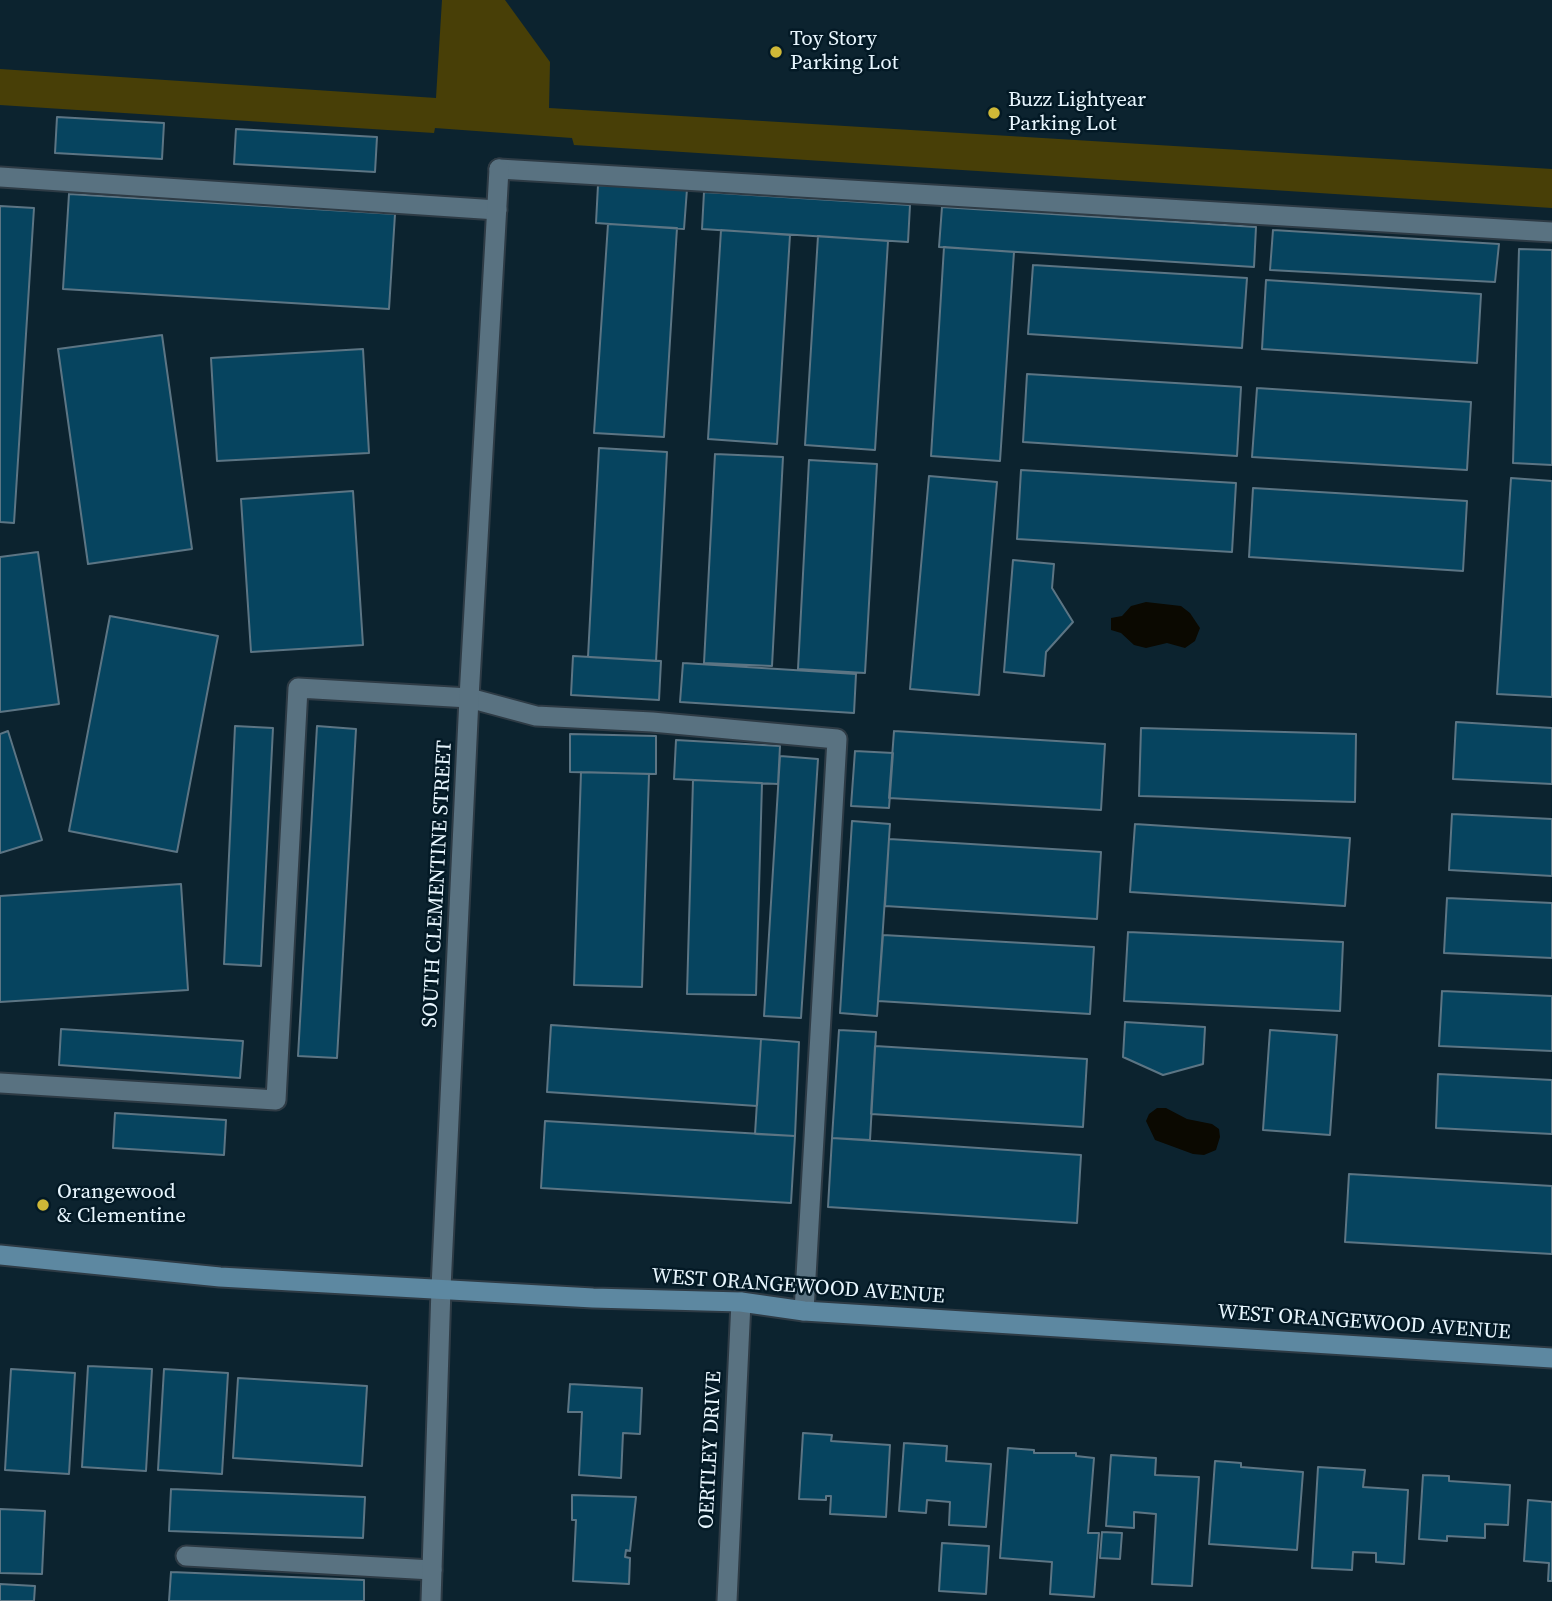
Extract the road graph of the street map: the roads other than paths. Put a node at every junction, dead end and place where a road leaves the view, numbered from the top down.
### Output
1 (0, 177) edge
2 (497, 210) junction
3 (1552, 232) edge
4 (469, 698) junction
5 (0, 1083) edge
6 (0, 1255) edge
7 (441, 1288) junction
8 (741, 1302) junction
9 (804, 1311) junction
10 (1552, 1358) edge
11 (186, 1556) dead end
12 (432, 1570) junction
13 (431, 1601) edge
14 (727, 1601) edge

1 - 2 street
2 - 3 street, SOUTH CLEMENTINE STREET
2 - 4 street, SOUTH CLEMENTINE STREET
4 - 5 street
4 - 7 street, SOUTH CLEMENTINE STREET
4 - 9 street
6 - 7 main road, WEST ORANGEWOOD AVENUE
7 - 8 main road, WEST ORANGEWOOD AVENUE
7 - 12 street, SOUTH CLEMENTINE STREET
8 - 9 main road, WEST ORANGEWOOD AVENUE
8 - 14 street, OERTLEY DRIVE
9 - 10 main road, WEST ORANGEWOOD AVENUE
11 - 12 street
12 - 13 street, SOUTH CLEMENTINE STREET

